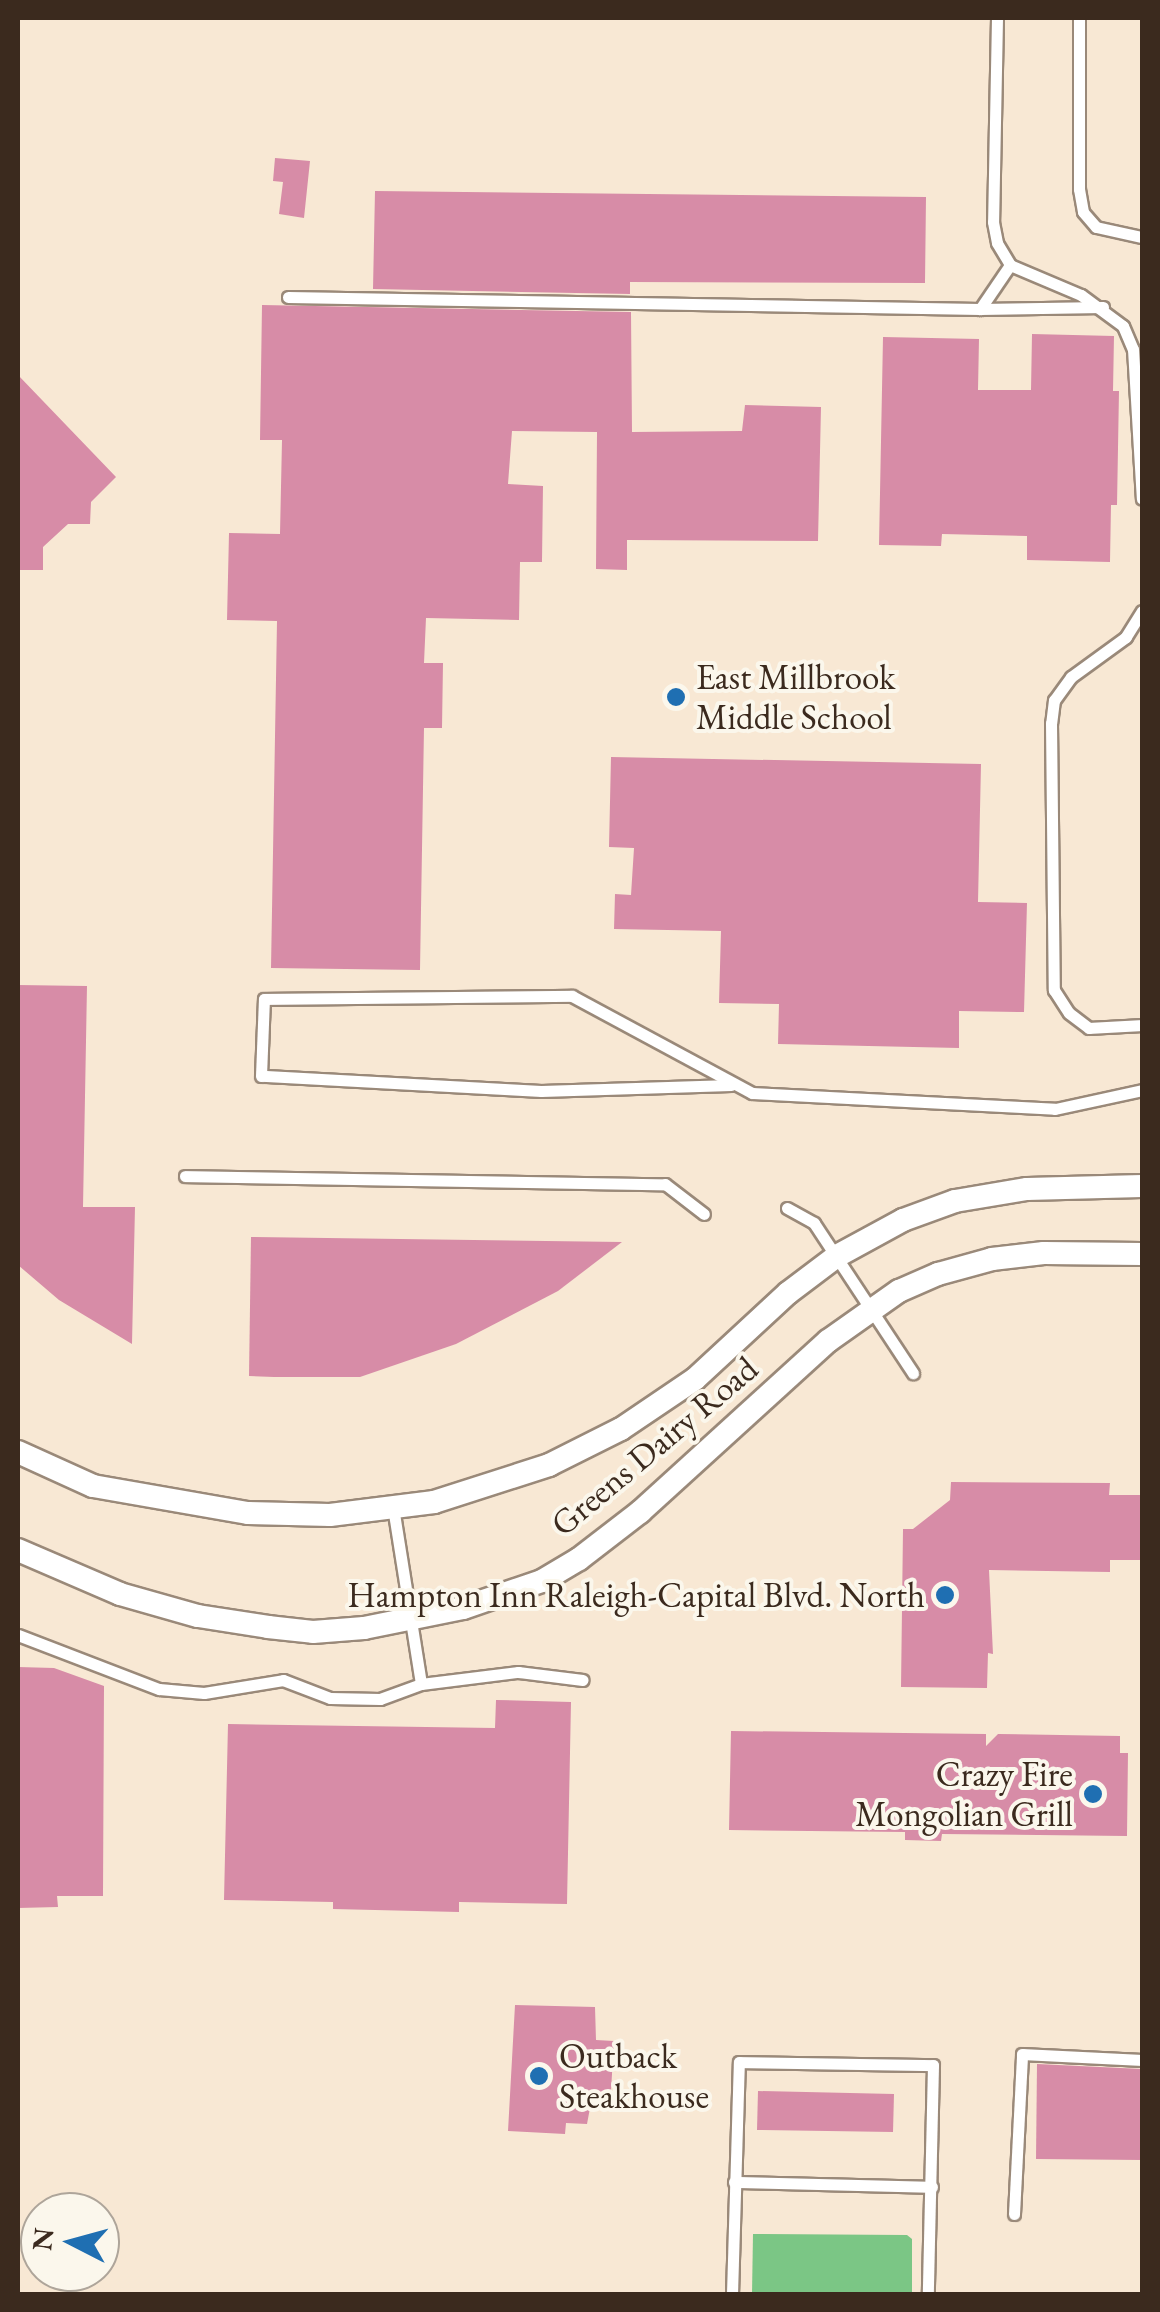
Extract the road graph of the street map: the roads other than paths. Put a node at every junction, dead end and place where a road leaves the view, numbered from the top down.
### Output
1 (997, 18) edge
2 (1080, 18) edge
3 (1142, 237) edge
4 (1010, 264) junction
5 (288, 298) dead end
6 (1104, 307) junction
7 (980, 309) junction
8 (1142, 499) edge
9 (1142, 611) edge
10 (1142, 1025) edge
11 (731, 1085) junction
12 (1142, 1090) edge
13 (185, 1176) dead end
14 (1142, 1186) edge
15 (788, 1208) dead end
16 (704, 1214) dead end
17 (1142, 1254) edge
18 (837, 1256) junction
19 (872, 1310) junction
20 (912, 1373) dead end
21 (18, 1452) edge
22 (393, 1507) junction
23 (18, 1550) edge
24 (411, 1619) junction
25 (18, 1635) edge
26 (583, 1680) dead end
27 (421, 1684) junction
28 (1142, 2060) edge
29 (734, 2182) junction
30 (932, 2187) junction
31 (1014, 2214) dead end
32 (732, 2294) edge
33 (928, 2294) edge

1 - 4 lane
2 - 3 lane
4 - 6 lane
4 - 7 lane
5 - 7 lane
6 - 7 lane
6 - 8 lane
9 - 10 lane
11 - 11 lane
11 - 12 lane
13 - 16 lane
14 - 18 street, Greens Dairy Road
15 - 18 lane
17 - 19 street, Greens Dairy Road
18 - 19 lane
18 - 22 street, Greens Dairy Road
19 - 20 lane
19 - 24 street, Greens Dairy Road
21 - 22 street, Greens Dairy Road
22 - 24 lane
23 - 24 street, Greens Dairy Road
24 - 27 lane
25 - 27 lane
26 - 27 lane
28 - 31 lane
29 - 30 lane
29 - 30 lane
29 - 32 lane
30 - 33 lane

